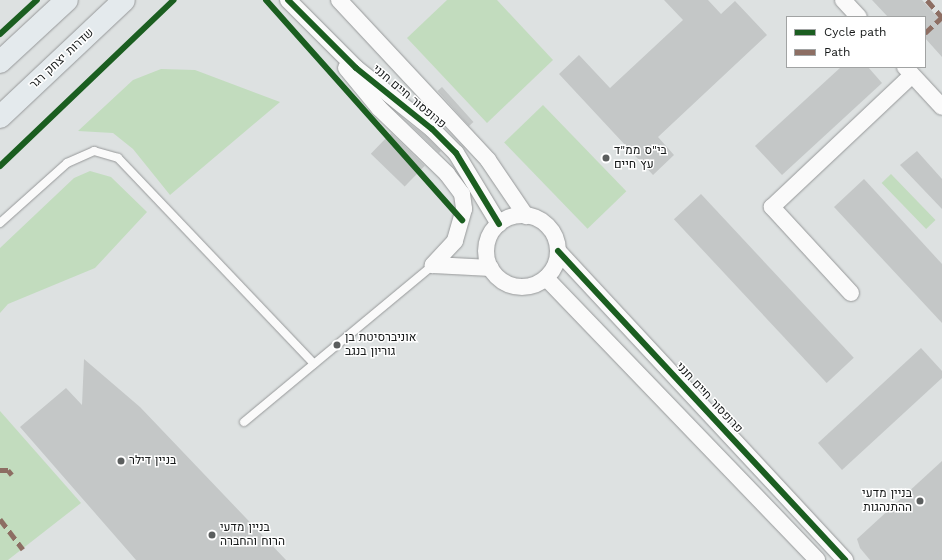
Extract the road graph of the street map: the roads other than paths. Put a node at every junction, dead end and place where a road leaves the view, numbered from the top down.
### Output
1 (67, 0) edge
2 (124, 0) edge
3 (288, 0) edge
4 (339, 0) edge
5 (843, 0) edge
6 (857, 16) edge
7 (321, 35) junction
8 (0, 62) edge
9 (908, 71) edge
10 (942, 107) edge
11 (0, 117) edge
12 (526, 216) junction
13 (0, 223) edge
14 (499, 224) junction
15 (558, 251) junction
16 (433, 265) junction
17 (491, 268) junction
18 (546, 278) junction
19 (852, 294) dead end
20 (314, 364) junction
21 (244, 422) dead end
22 (817, 560) edge
23 (845, 560) edge

1 - 8 main road
2 - 11 main road, שדרות יצחק רגר
3 - 7 street, פרופסור חיים חנני
4 - 12 street, פרופסור חיים חנני
5 - 6 street
7 - 14 street, פרופסור חיים חנני
7 - 16 street
9 - 10 street
9 - 19 street
12 - 14 street
12 - 15 street
13 - 20 lane
14 - 17 street
15 - 18 street
15 - 23 street, פרופסור חיים חנני
16 - 17 street
16 - 20 lane
17 - 18 street
18 - 22 street
20 - 21 lane

